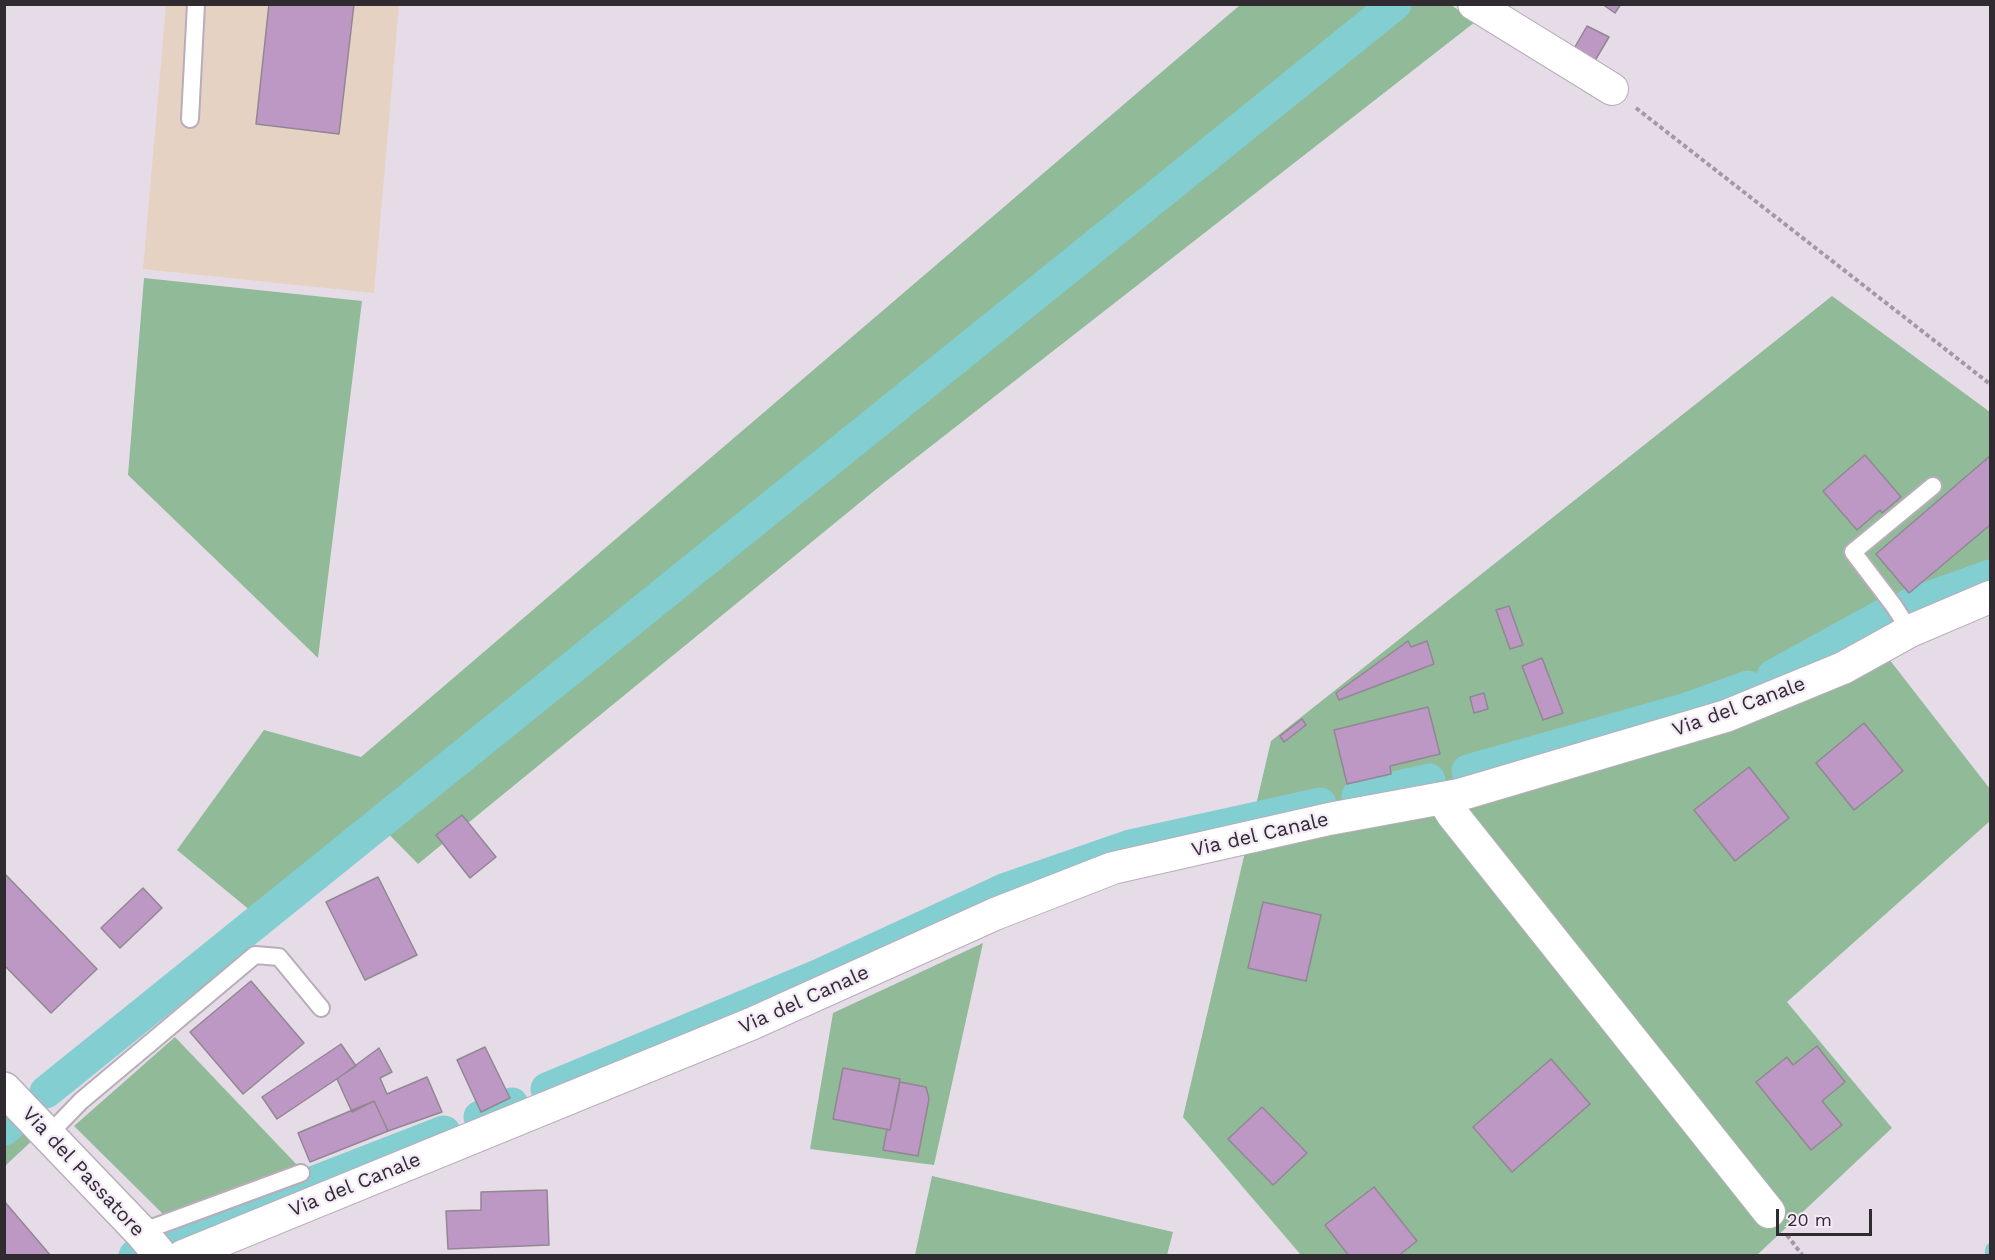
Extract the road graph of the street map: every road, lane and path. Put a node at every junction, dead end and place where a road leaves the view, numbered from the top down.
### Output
1 (196, 4) edge
2 (1474, 4) edge
3 (1612, 89) joint
4 (190, 119) dead end
5 (1990, 384) edge
6 (1933, 486) dead end
7 (1990, 597) edge
8 (1910, 631) junction
9 (1442, 798) junction
10 (321, 1008) dead end
11 (8, 1099) edge
12 (49, 1134) junction
13 (301, 1173) dead end
14 (1769, 1212) dead end
15 (151, 1244) edge
16 (183, 1256) edge

1 - 4 lane
2 - 3 street
3 - 5 path
6 - 8 lane
7 - 8 street, Via del Canale
8 - 9 street, Via del Canale
9 - 14 street
9 - 16 street, Via del Canale
10 - 12 lane
11 - 12 street, Via del Passatore
12 - 15 street, Via del Passatore
13 - 15 lane

